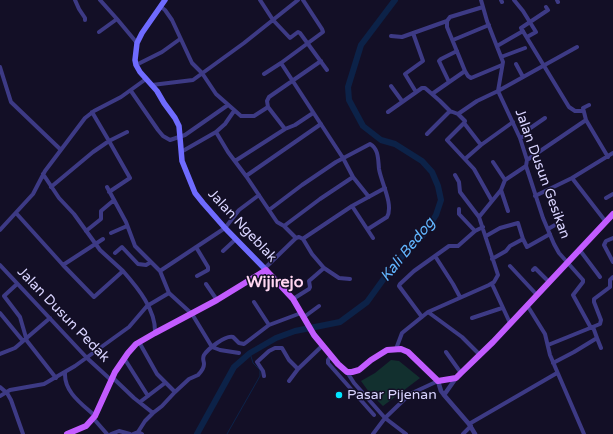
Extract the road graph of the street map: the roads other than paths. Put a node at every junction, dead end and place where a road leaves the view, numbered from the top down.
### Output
1 (75, 0) edge
2 (100, 0) edge
3 (165, 0) edge
4 (260, 0) edge
5 (298, 0) edge
6 (302, 0) edge
7 (481, 0) edge
8 (514, 0) edge
9 (546, 6) dead end
10 (161, 7) junction
11 (483, 7) junction
12 (85, 20) dead end
13 (117, 20) junction
14 (273, 20) junction
15 (447, 21) junction
16 (530, 22) junction
17 (489, 25) junction
18 (523, 31) junction
19 (99, 32) dead end
20 (413, 33) junction
21 (391, 36) dead end
22 (527, 37) junction
23 (180, 39) junction
24 (452, 40) junction
25 (137, 43) junction
26 (308, 43) junction
27 (497, 46) junction
28 (577, 46) dead end
29 (525, 48) dead end
30 (457, 52) junction
31 (501, 57) junction
32 (321, 60) junction
33 (281, 62) junction
34 (516, 64) dead end
35 (136, 65) junction
36 (502, 65) junction
37 (544, 65) junction
38 (0, 69) edge
39 (327, 70) dead end
40 (465, 71) junction
41 (202, 73) junction
42 (264, 74) dead end
43 (523, 77) junction
44 (146, 79) junction
45 (293, 81) junction
46 (449, 82) junction
47 (152, 85) junction
48 (391, 86) dead end
49 (131, 91) junction
50 (498, 91) junction
51 (416, 92) junction
52 (432, 94) junction
53 (402, 101) junction
54 (589, 105) dead end
55 (228, 106) junction
56 (268, 107) junction
57 (234, 111) junction
58 (450, 111) junction
59 (583, 111) junction
60 (92, 112) junction
61 (388, 112) dead end
62 (313, 113) junction
63 (458, 114) junction
64 (545, 118) dead end
65 (586, 120) junction
66 (513, 122) junction
67 (464, 123) junction
68 (321, 124) junction
69 (285, 129) junction
70 (127, 132) dead end
71 (216, 132) junction
72 (427, 134) dead end
73 (180, 136) junction
74 (520, 138) junction
75 (109, 141) junction
76 (481, 145) junction
77 (60, 149) junction
78 (181, 152) junction
79 (613, 153) edge
80 (608, 157) junction
81 (343, 158) junction
82 (465, 159) junction
83 (527, 160) junction
84 (235, 161) junction
85 (493, 162) dead end
86 (526, 166) junction
87 (43, 174) junction
88 (455, 175) dead end
89 (246, 176) junction
90 (353, 177) junction
91 (572, 178) junction
92 (505, 180) junction
93 (51, 187) junction
94 (106, 187) dead end
95 (385, 188) junction
96 (501, 190) junction
97 (109, 192) junction
98 (613, 194) edge
99 (259, 195) junction
100 (535, 196) junction
101 (369, 197) junction
102 (606, 198) dead end
103 (114, 200) junction
104 (492, 200) junction
105 (352, 206) junction
106 (459, 209) dead end
107 (269, 210) junction
108 (508, 211) dead end
109 (16, 213) junction
110 (613, 214) edge
111 (479, 217) junction
112 (606, 222) junction
113 (555, 225) dead end
114 (127, 226) junction
115 (284, 226) junction
116 (483, 227) junction
117 (225, 228) junction
118 (368, 229) junction
119 (0, 230) edge
120 (86, 230) junction
121 (475, 231) junction
122 (548, 231) junction
123 (111, 233) dead end
124 (486, 236) junction
125 (296, 238) junction
126 (374, 238) dead end
127 (613, 238) edge
128 (103, 239) dead end
129 (236, 239) junction
130 (303, 239) junction
131 (523, 239) junction
132 (95, 244) junction
133 (196, 247) junction
134 (579, 250) junction
135 (224, 251) dead end
136 (435, 256) junction
137 (108, 258) junction
138 (492, 259) junction
139 (151, 262) junction
140 (567, 262) junction
141 (613, 262) edge
142 (0, 265) edge
143 (63, 266) junction
144 (510, 266) dead end
145 (324, 268) junction
146 (266, 269) junction
147 (533, 270) dead end
148 (160, 271) junction
149 (123, 272) junction
150 (197, 276) dead end
151 (600, 277) dead end
152 (613, 277) edge
153 (350, 279) dead end
154 (549, 282) junction
155 (17, 284) junction
156 (206, 284) dead end
157 (492, 284) junction
158 (170, 293) junction
159 (537, 294) junction
160 (4, 296) junction
161 (460, 297) junction
162 (0, 299) edge
163 (293, 299) junction
164 (217, 300) junction
165 (254, 302) dead end
166 (147, 306) junction
167 (319, 306) dead end
168 (527, 306) junction
169 (502, 308) junction
170 (428, 312) junction
171 (0, 313) edge
172 (192, 314) junction
173 (303, 317) junction
174 (422, 317) junction
175 (50, 318) junction
176 (472, 318) dead end
177 (510, 323) junction
178 (269, 325) junction
179 (592, 328) junction
180 (155, 333) junction
181 (597, 338) junction
182 (25, 339) junction
183 (139, 342) junction
184 (548, 345) junction
185 (322, 346) junction
186 (212, 347) junction
187 (601, 348) dead end
188 (396, 349) junction
189 (446, 352) dead end
190 (239, 353) dead end
191 (0, 354) edge
192 (480, 355) junction
193 (330, 356) junction
194 (87, 358) junction
195 (124, 358) junction
196 (553, 363) junction
197 (298, 369) junction
198 (347, 372) junction
199 (64, 373) junction
200 (557, 373) junction
201 (264, 376) dead end
202 (458, 376) junction
203 (56, 378) junction
204 (112, 379) junction
205 (289, 381) dead end
206 (438, 381) junction
207 (165, 383) junction
208 (0, 387) edge
209 (175, 392) junction
210 (7, 393) junction
211 (444, 395) junction
212 (0, 396) edge
213 (148, 396) junction
214 (140, 402) junction
215 (375, 407) junction
216 (370, 411) junction
217 (153, 413) junction
218 (374, 416) dead end
219 (94, 417) junction
220 (385, 418) junction
221 (470, 425) junction
222 (140, 433) edge
223 (23, 434) edge
224 (67, 434) edge
225 (107, 434) edge
226 (111, 434) edge
227 (130, 434) edge
228 (133, 434) edge
229 (373, 434) edge
230 (406, 434) edge
231 (463, 434) edge
232 (475, 434) edge
233 (584, 434) edge

1 - 12 street
2 - 13 street
3 - 10 main road
4 - 14 street
5 - 14 street
6 - 26 street
7 - 11 street
8 - 16 street
9 - 16 street
10 - 23 street
10 - 25 main road
11 - 15 street
11 - 17 street
13 - 19 street
13 - 25 street
14 - 26 street
14 - 41 street
15 - 20 street
15 - 24 street
16 - 18 street
16 - 22 street
17 - 24 street
17 - 27 street
18 - 22 street
18 - 27 street
20 - 21 street
20 - 51 street
22 - 37 street
23 - 35 street
23 - 41 street
24 - 30 street
25 - 35 main road
26 - 32 street
26 - 33 street
27 - 31 street
28 - 37 street
29 - 31 street
30 - 40 street
30 - 46 street
31 - 36 street
32 - 39 street
32 - 45 street
33 - 42 street
33 - 45 street
34 - 43 street
35 - 44 main road, Jalan Ngeblak
36 - 40 street
36 - 50 street
37 - 43 street
37 - 59 street
38 - 77 street
40 - 46 street
41 - 47 street
41 - 55 street
43 - 50 street
44 - 47 main road, Jalan Ngeblak
44 - 49 street
45 - 56 street
45 - 62 street
46 - 52 street
47 - 73 main road, Jalan Ngeblak
48 - 53 street
49 - 60 street
49 - 73 street
50 - 63 street
50 - 66 street, Jalan Dusun Gesikan
51 - 52 street
51 - 53 street
52 - 58 street
53 - 61 street
54 - 59 street
55 - 57 street
55 - 73 street
56 - 57 street
56 - 69 street
57 - 71 street
58 - 63 street
58 - 72 street
59 - 65 street
60 - 75 street
60 - 77 street
62 - 68 street
62 - 69 street
63 - 67 street
64 - 74 street
65 - 80 street
65 - 83 street
66 - 74 street, Jalan Dusun Gesikan
66 - 76 street
67 - 76 street
67 - 82 street
68 - 81 street
68 - 89 street
69 - 84 street
70 - 75 street
71 - 78 street
71 - 84 street
73 - 78 main road, Jalan Ngeblak
74 - 83 street, Jalan Dusun Gesikan
75 - 93 street
75 - 97 street
76 - 82 street
77 - 87 street
78 - 117 main road, Jalan Ngeblak
79 - 80 street
80 - 91 street
81 - 90 street
81 - 95 street
81 - 107 street
82 - 104 street
83 - 86 street, Jalan Dusun Gesikan
84 - 89 street
85 - 92 street
86 - 92 street
86 - 100 street, Jalan Dusun Gesikan
87 - 93 street
87 - 109 street
88 - 111 street
89 - 99 street
90 - 101 street
90 - 115 street
91 - 100 street
91 - 112 street
92 - 96 street
93 - 120 street
94 - 97 street
95 - 101 street
95 - 118 street
96 - 104 street
96 - 108 street
97 - 103 street
98 - 102 street
99 - 107 street
99 - 117 street
100 - 122 street, Jalan Dusun Gesikan
101 - 105 street
103 - 114 street
103 - 120 street
104 - 111 street
105 - 118 street
105 - 130 street
106 - 121 street
107 - 115 street
109 - 119 street
109 - 143 street
110 - 112 main road
111 - 116 street
112 - 134 main road
113 - 122 street
114 - 123 street
114 - 139 street
115 - 125 street
116 - 121 street
116 - 124 street
117 - 129 main road, Jalan Ngeblak
117 - 133 street
118 - 126 street
120 - 132 street
121 - 136 street
122 - 131 street
122 - 140 street, Jalan Dusun Gesikan
124 - 131 street
124 - 138 street
125 - 130 street
125 - 146 street
127 - 141 street
128 - 132 street
129 - 135 street
129 - 146 main road, Jalan Ngeblak
130 - 145 street
131 - 138 street
132 - 137 street
132 - 143 street
133 - 148 street
133 - 150 street
134 - 140 main road
134 - 151 street
136 - 161 street
136 - 174 street
137 - 139 street
137 - 149 street
138 - 157 street
139 - 148 street
140 - 154 main road
140 - 179 street, Jalan Dusun Gesikan
142 - 155 street, Jalan Dusun Pedak
143 - 149 street
144 - 159 street
145 - 153 street
145 - 163 street
146 - 163 main road, Jalan Ngeblak
146 - 164 main road
147 - 154 street
148 - 158 street
149 - 166 street
152 - 179 street
154 - 159 main road
155 - 160 street
155 - 175 street, Jalan Dusun Pedak
156 - 164 street
157 - 161 street
157 - 169 street
158 - 166 street
158 - 172 street
159 - 168 main road
160 - 162 street
160 - 182 street
161 - 170 street
163 - 173 main road, Jalan Ngeblak
164 - 172 main road
165 - 178 street
166 - 180 street
166 - 194 street
167 - 173 street
168 - 177 main road
168 - 184 street
169 - 176 street
169 - 177 street
170 - 174 street
170 - 192 street
171 - 182 street
172 - 180 main road
172 - 186 street
173 - 178 street
173 - 185 main road, Jalan Ngeblak
174 - 188 street
175 - 182 street
175 - 194 street, Jalan Dusun Pedak
177 - 192 main road
178 - 186 street
179 - 181 street
179 - 184 street
180 - 183 main road
181 - 187 street
181 - 196 street
182 - 191 street
182 - 203 street
183 - 195 main road
183 - 207 street
184 - 196 street
185 - 193 main road, Jalan Ngeblak
185 - 197 street
186 - 190 street
186 - 209 street
188 - 198 main road
188 - 206 main road
189 - 202 street
192 - 202 main road
193 - 198 main road, Jalan Ngeblak
193 - 216 street
194 - 199 street
194 - 204 street, Jalan Dusun Pedak
195 - 204 main road
195 - 213 street
196 - 200 street
197 - 201 street
197 - 205 street
198 - 215 street
199 - 203 street
199 - 219 street
200 - 221 street
200 - 233 street
202 - 206 main road
202 - 211 street
203 - 210 street
204 - 214 street, Jalan Dusun Pedak
204 - 219 main road
206 - 211 street
206 - 220 street
207 - 209 street
207 - 213 street
208 - 210 street
209 - 217 street
210 - 212 street
210 - 223 street
211 - 221 street
213 - 214 street
214 - 217 street, Jalan Dusun Pedak
215 - 216 street
215 - 220 street
216 - 218 street
217 - 222 street
219 - 224 main road
219 - 225 street
220 - 229 street
220 - 230 street
221 - 231 street
221 - 232 street
222 - 228 street
226 - 227 street

